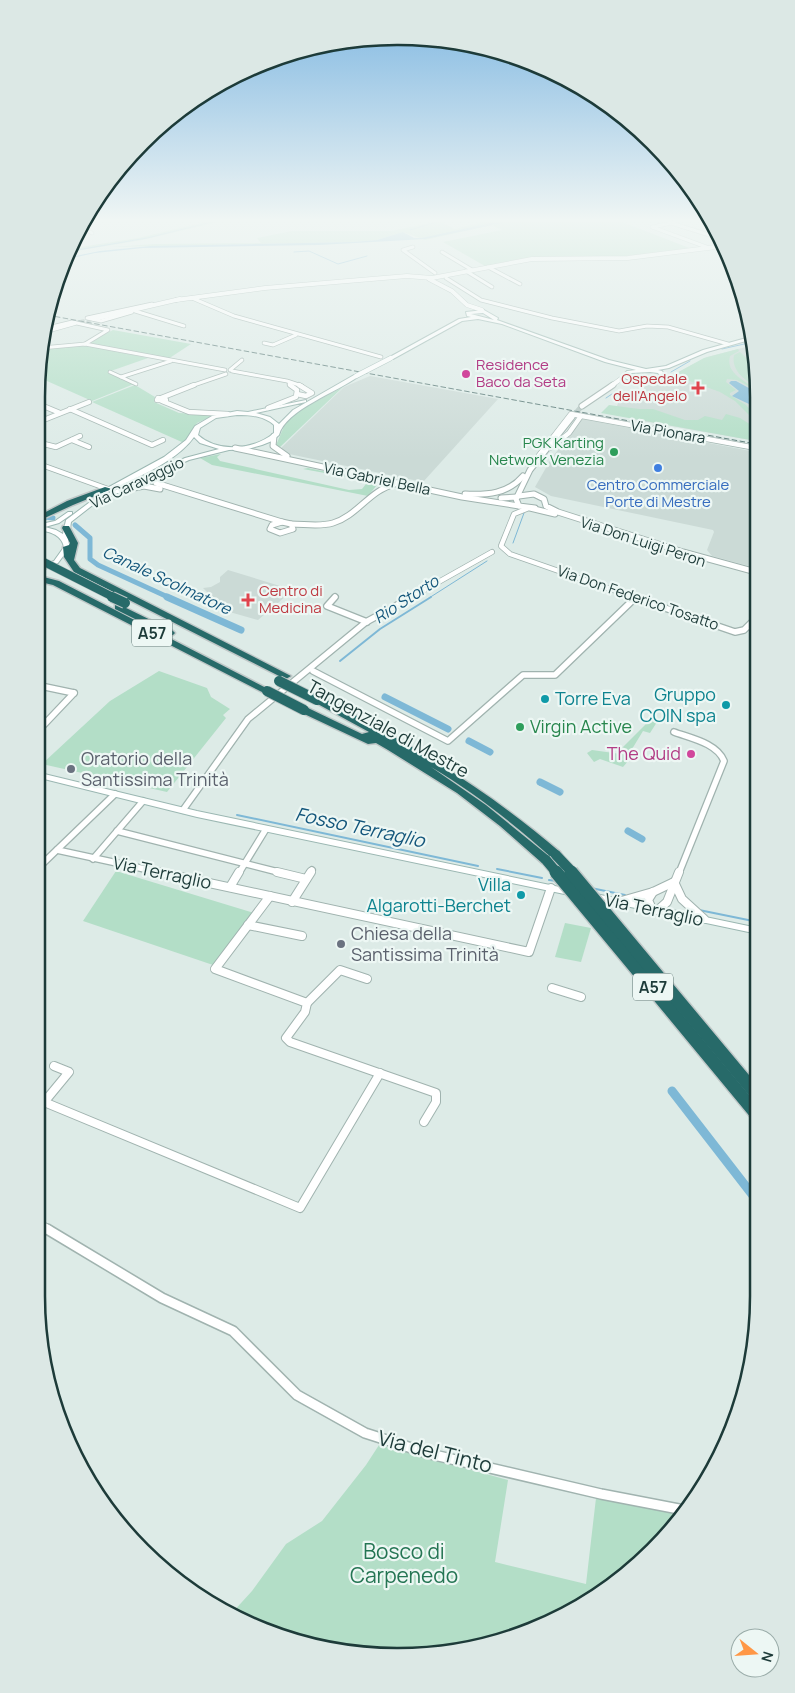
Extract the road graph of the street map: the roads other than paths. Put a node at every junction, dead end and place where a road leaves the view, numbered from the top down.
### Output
1 (170, 301) edge
2 (197, 301) edge
3 (463, 301) edge
4 (485, 301) edge
5 (154, 304) junction
6 (466, 304) junction
7 (482, 310) junction
8 (135, 311) junction
9 (468, 313) junction
10 (489, 314) junction
11 (478, 318) junction
12 (94, 319) tunnel mouth
13 (461, 320) junction
14 (76, 323) tunnel mouth
15 (503, 323) junction
16 (184, 326) dead end
17 (52, 327) edge
18 (52, 328) edge
19 (296, 335) junction
20 (745, 340) edge
21 (264, 343) dead end
22 (85, 344) junction
23 (728, 344) junction
24 (49, 347) edge
25 (381, 356) dead end
26 (242, 360) dead end
27 (173, 361) junction
28 (608, 361) junction
29 (667, 366) junction
30 (647, 370) junction
31 (221, 371) junction
32 (231, 371) junction
33 (110, 372) dead end
34 (662, 373) junction
35 (625, 374) junction
36 (121, 377) junction
37 (279, 380) junction
38 (636, 381) junction
39 (136, 384) dead end
40 (616, 384) junction
41 (330, 390) junction
42 (298, 394) junction
43 (89, 402) dead end
44 (582, 406) tunnel mouth
45 (45, 407) edge
46 (70, 409) junction
47 (262, 410) junction
48 (60, 413) junction
49 (237, 413) junction
50 (228, 414) junction
51 (581, 416) junction
52 (572, 417) tunnel mouth
53 (45, 419) edge
54 (278, 428) junction
55 (561, 431) junction
56 (195, 432) junction
57 (80, 436) dead end
58 (274, 436) junction
59 (72, 440) junction
60 (163, 440) dead end
61 (45, 444) edge
62 (89, 447) dead end
63 (750, 447) edge
64 (232, 448) junction
65 (550, 448) junction
66 (180, 462) junction
67 (45, 466) edge
68 (530, 470) junction
69 (377, 479) junction
70 (399, 483) junction
71 (383, 487) junction
72 (108, 489) junction
73 (119, 491) junction
74 (461, 494) junction
75 (537, 495) junction
76 (518, 497) junction
77 (546, 503) junction
78 (519, 506) junction
79 (530, 508) junction
80 (45, 516) edge
81 (282, 522) junction
82 (45, 523) edge
83 (271, 526) junction
84 (292, 526) junction
85 (45, 528) edge
86 (66, 528) junction
87 (66, 544) junction
88 (492, 552) dead end
89 (70, 562) junction
90 (45, 563) edge
91 (45, 567) edge
92 (45, 570) edge
93 (750, 570) edge
94 (750, 574) edge
95 (45, 580) edge
96 (335, 597) dead end
97 (635, 598) junction
98 (121, 605) junction
99 (367, 622) junction
100 (750, 624) edge
101 (313, 672) dead end
102 (276, 683) junction
103 (45, 686) edge
104 (314, 702) junction
105 (45, 724) edge
106 (674, 732) dead end
107 (45, 776) edge
108 (453, 779) junction
109 (115, 794) junction
110 (143, 800) junction
111 (183, 810) junction
112 (266, 829) junction
113 (117, 831) junction
114 (57, 850) junction
115 (551, 857) junction
116 (93, 859) junction
117 (45, 861) edge
118 (244, 864) junction
119 (312, 870) dead end
120 (306, 879) junction
121 (674, 882) junction
122 (230, 887) junction
123 (551, 888) junction
124 (653, 892) junction
125 (270, 896) junction
126 (292, 902) junction
127 (618, 902) junction
128 (655, 910) junction
129 (705, 920) junction
130 (248, 925) junction
131 (750, 929) edge
132 (302, 936) dead end
133 (367, 980) dead end
134 (552, 988) dead end
135 (581, 997) dead end
136 (307, 1003) junction
137 (54, 1066) dead end
138 (380, 1073) junction
139 (750, 1086) edge
140 (45, 1101) edge
141 (45, 1102) edge
142 (750, 1106) edge
143 (424, 1122) dead end
144 (45, 1227) edge
145 (678, 1509) edge

1 - 5 street
2 - 19 street
3 - 6 street
4 - 23 street
5 - 8 street
5 - 8 street
5 - 12 street
6 - 7 street
6 - 9 street
7 - 9 main road
7 - 10 main road
8 - 16 street
9 - 11 main road
9 - 13 main road
10 - 11 main road
10 - 15 main road
11 - 13 main road
11 - 15 main road
13 - 41 main road, bridge
14 - 18 street
15 - 28 main road
17 - 22 street
19 - 21 street
19 - 25 street
20 - 23 main road
22 - 24 street
22 - 27 street
23 - 29 main road
26 - 32 street
27 - 31 street
27 - 36 street
28 - 30 main road
28 - 35 main road
29 - 30 main road
29 - 34 main road
30 - 34 main road
30 - 35 main road
31 - 32 street
31 - 50 street
32 - 37 street
33 - 36 street
34 - 38 main road
35 - 38 main road
35 - 40 street
36 - 39 street
37 - 42 street
37 - 42 street
38 - 40 street
40 - 44 street
41 - 47 main road
41 - 54 main road
42 - 47 street
43 - 46 street
45 - 48 street
46 - 48 street
46 - 60 street
47 - 49 main road
48 - 53 street
49 - 50 main road, Via Caravaggio
49 - 54 main road, Via Caravaggio
50 - 56 main road, Via Caravaggio
51 - 63 street, Via Pionara
51 - 65 street
51 - 68 street
52 - 55 street
54 - 58 main road
55 - 65 street
55 - 68 street
56 - 64 main road
56 - 72 main road, Via Caravaggio
57 - 59 street
58 - 64 main road
58 - 74 street, Via Gabriel Bella
59 - 61 street
59 - 62 street
64 - 66 main road, Via Caravaggio
64 - 69 street, Via Gabriel Bella
65 - 75 street
66 - 73 main road, Via Caravaggio
66 - 81 street
67 - 72 street
68 - 74 street, Via Gabriel Bella
68 - 76 street
69 - 70 street, Via Gabriel Bella
69 - 71 street
70 - 71 street
70 - 78 street, Via Gabriel Bella
71 - 84 street
72 - 80 highway
72 - 82 main road, Via Caravaggio
73 - 83 street
73 - 86 main road, Via Caravaggio
74 - 76 street, Via Gabriel Bella
75 - 76 street, Via Gabriel Bella
75 - 77 street, Via Don Luigi Peron
76 - 78 street
77 - 79 street
77 - 93 street, Via Don Luigi Peron
78 - 79 street, Via Gabriel Bella
79 - 94 street, Via Don Luigi Peron
79 - 97 street, Via Don Federico Tosatto
81 - 83 street
81 - 84 street
83 - 84 street
85 - 87 main road
86 - 87 main road
86 - 89 highway
87 - 89 highway
87 - 91 main road
88 - 99 street
89 - 102 highway, A57
90 - 98 highway, Tangenziale di Mestre / A57, bridge
92 - 98 highway, Tangenziale di Mestre / A57
95 - 102 highway, A57
96 - 99 street
97 - 100 street, Via Don Federico Tosatto
97 - 101 street
98 - 102 highway, Tangenziale di Mestre / A57
99 - 111 street
102 - 104 highway, A57, bridge
102 - 104 highway, Tangenziale di Mestre / A57, bridge
103 - 105 street
104 - 108 highway, Tangenziale di Mestre / A57
104 - 108 highway, A57
106 - 121 street
107 - 109 main road, Via Terraglio
108 - 115 highway, Tangenziale di Mestre / A57
109 - 110 main road, Via Terraglio
109 - 114 street
110 - 111 main road, Via Terraglio
110 - 113 street, Via Terraglio
111 - 112 main road, Via Terraglio
112 - 118 street, Via Terraglio
112 - 123 main road, Via Terraglio
113 - 116 street, Via Terraglio
113 - 118 street, Via Terraglio
114 - 116 street, Via Terraglio
114 - 117 street
115 - 139 highway, Tangenziale di Mestre / A57, bridge
115 - 142 highway, Tangenziale di Mestre / A57, bridge
116 - 122 street, Via Terraglio
118 - 120 street, Via Terraglio
118 - 122 street, Via Terraglio
119 - 120 street
120 - 126 street
121 - 124 street
121 - 128 street
121 - 129 street
122 - 125 street, Via Terraglio
123 - 126 street, Via Terraglio
123 - 127 main road, Via Terraglio
124 - 127 street
124 - 128 street
125 - 126 street, Via Terraglio
125 - 130 street
127 - 128 main road, Via Terraglio
128 - 129 main road, Via Terraglio
129 - 131 main road, Via Terraglio
130 - 132 street
130 - 136 street
133 - 136 street
134 - 135 street
136 - 138 street
137 - 140 street
138 - 141 street
138 - 143 street
144 - 145 street, Via del Tinto

